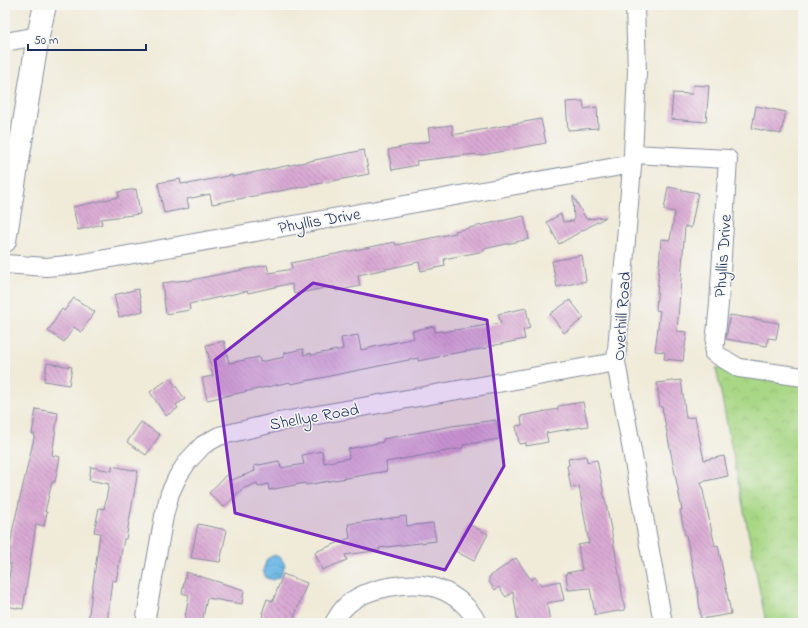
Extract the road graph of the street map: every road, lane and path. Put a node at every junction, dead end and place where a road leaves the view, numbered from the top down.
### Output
1 (45, 5) edge
2 (635, 5) edge
3 (38, 36) junction
4 (5, 42) edge
5 (633, 159) junction
6 (5, 241) edge
7 (5, 264) edge
8 (616, 362) junction
9 (803, 377) edge
10 (145, 623) edge
11 (334, 623) edge
12 (477, 623) edge
13 (663, 623) edge

1 - 3 main road
2 - 5 street, Overhill Road
3 - 4 street
3 - 6 main road
5 - 7 street, Phyllis Drive
5 - 8 street, Overhill Road
5 - 9 street, Phyllis Drive
8 - 10 street, Shellye Road
8 - 13 street, Overhill Road
11 - 12 street

